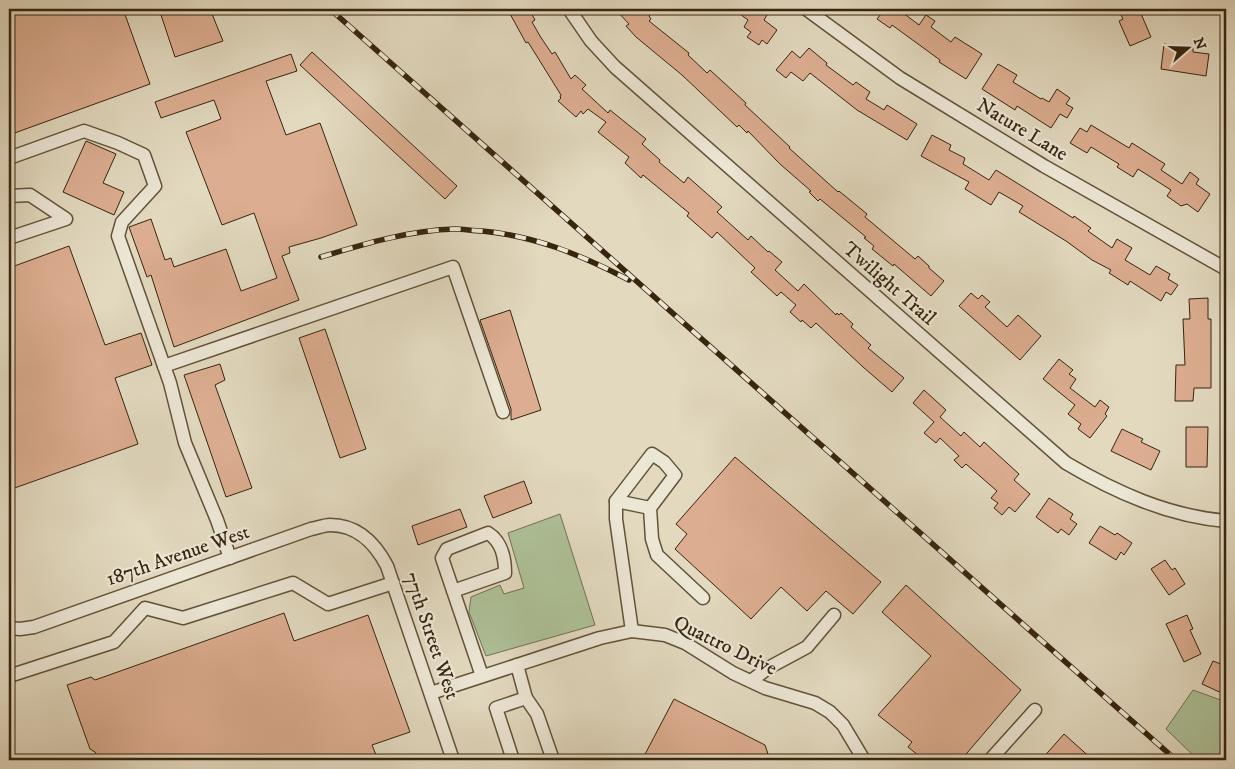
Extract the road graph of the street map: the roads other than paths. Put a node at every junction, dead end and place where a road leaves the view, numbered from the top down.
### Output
1 (569, 9) edge
2 (806, 9) edge
3 (9, 158) edge
4 (9, 196) edge
5 (9, 238) edge
6 (1226, 269) edge
7 (164, 366) junction
8 (503, 412) dead end
9 (616, 501) junction
10 (650, 508) junction
11 (1226, 521) edge
12 (359, 533) joint
13 (230, 558) junction
14 (393, 583) junction
15 (138, 590) junction
16 (453, 591) junction
17 (703, 598) dead end
18 (145, 608) junction
19 (834, 615) dead end
20 (9, 628) edge
21 (632, 631) junction
22 (516, 665) junction
23 (9, 676) edge
24 (482, 676) junction
25 (751, 682) junction
26 (431, 693) junction
27 (526, 698) junction
28 (1035, 710) dead end
29 (454, 760) edge
30 (514, 760) edge
31 (553, 760) edge
32 (864, 760) edge
33 (990, 760) edge

1 - 11 street, Twilight Trail
2 - 6 street, Nature Lane
3 - 7 street
4 - 5 street
7 - 8 street
7 - 13 street
9 - 10 street
9 - 10 street
9 - 21 street
10 - 17 street
12 - 13 street, 187th Avenue West
12 - 14 street, 77th Street West
13 - 15 street, 187th Avenue West
14 - 18 street
14 - 26 street, 77th Street West
15 - 18 street
15 - 20 street, 187th Avenue West
16 - 16 street
16 - 24 street
18 - 23 street
19 - 25 street
21 - 22 street, Quattro Drive
21 - 25 street, Quattro Drive
22 - 24 street, Quattro Drive
22 - 27 street
24 - 26 street, Quattro Drive
25 - 32 street, Quattro Drive
26 - 29 street, 77th Street West
27 - 30 street
27 - 31 street
28 - 33 street

